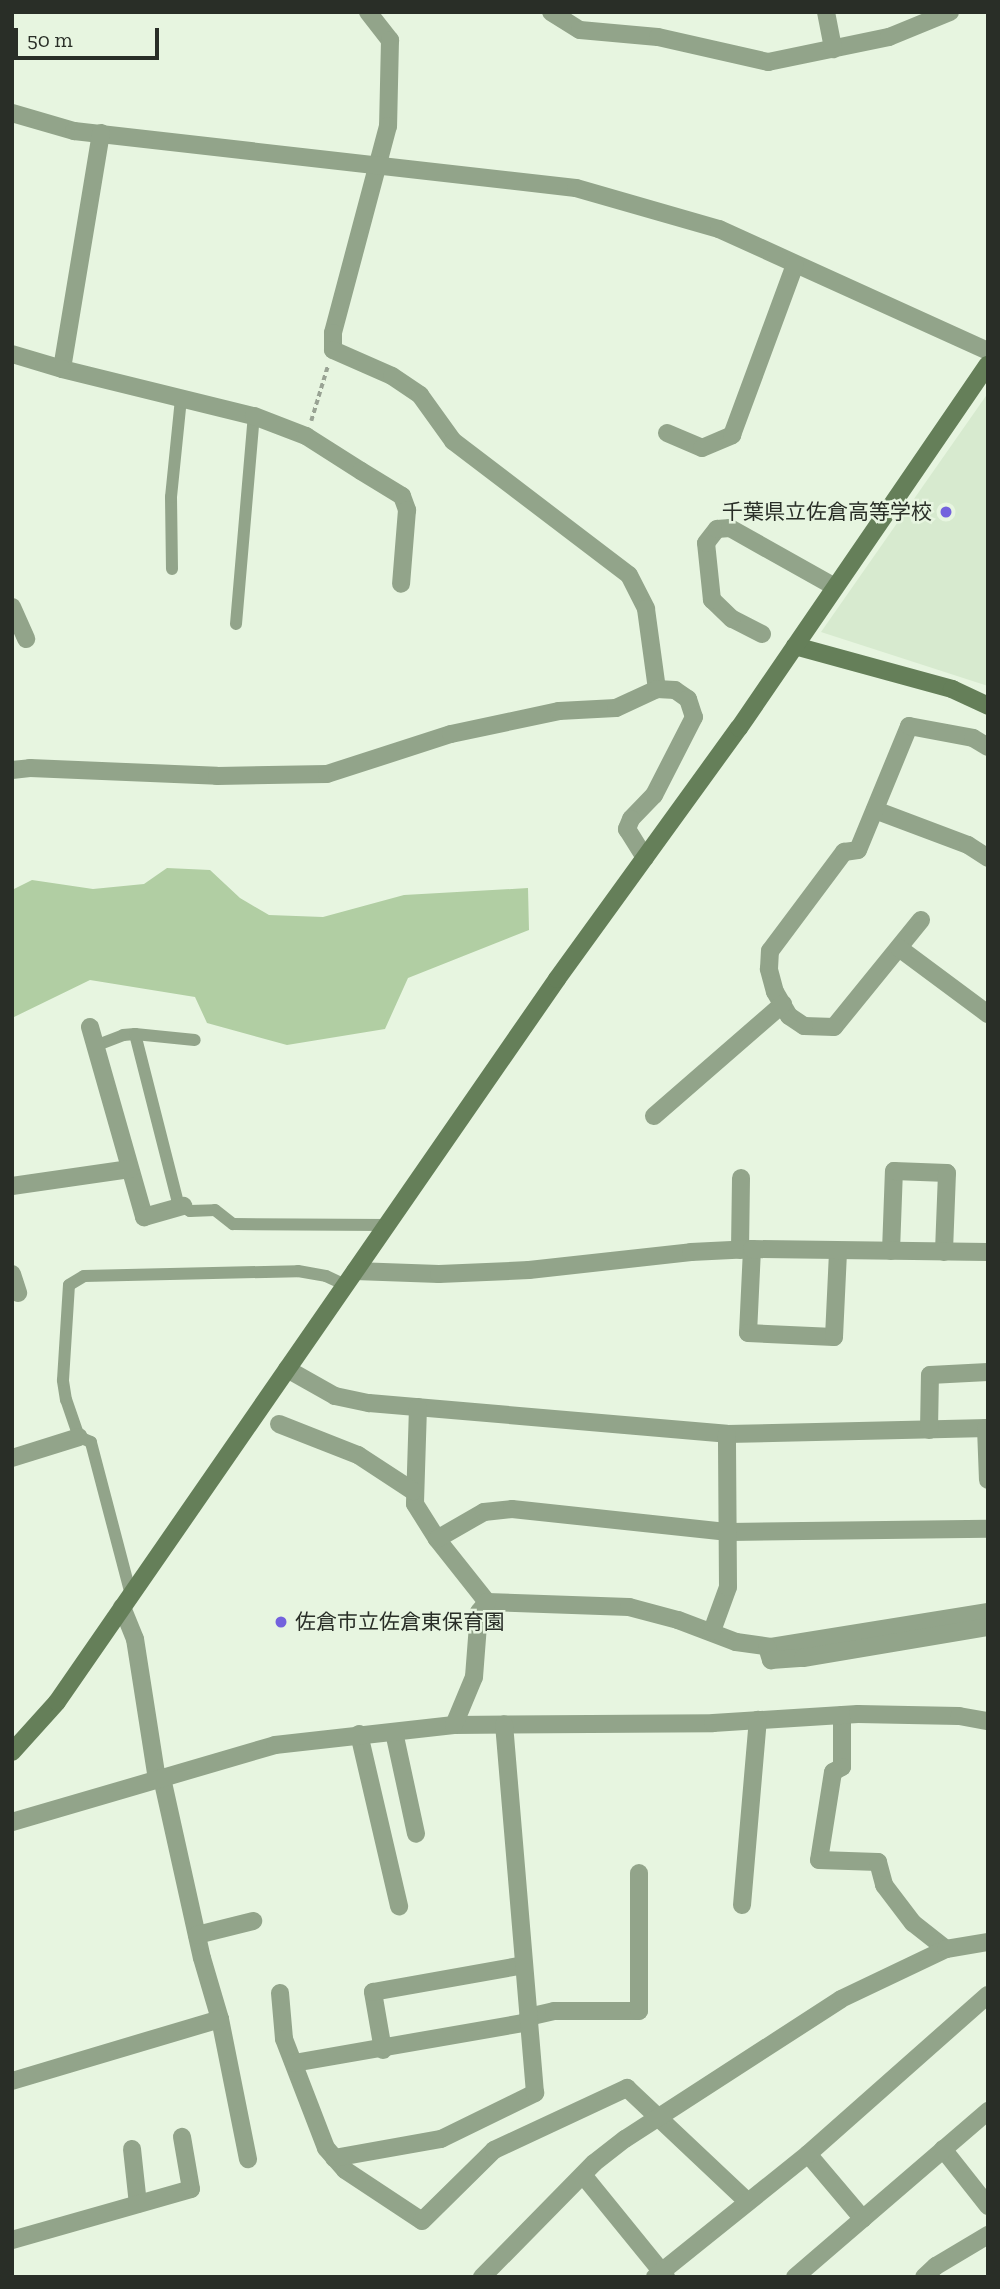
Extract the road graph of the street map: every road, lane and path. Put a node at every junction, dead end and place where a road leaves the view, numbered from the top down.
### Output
1 (368, 12) edge
2 (551, 12) edge
3 (826, 12) edge
4 (950, 12) edge
5 (833, 49) junction
6 (12, 113) edge
7 (101, 133) junction
8 (379, 165) junction
9 (795, 265) junction
10 (333, 350) junction
11 (988, 351) edge
12 (12, 354) edge
13 (988, 365) edge
14 (62, 369) junction
15 (181, 399) junction
16 (254, 416) junction
17 (667, 433) dead end
18 (306, 436) junction
19 (172, 569) dead end
20 (401, 584) dead end
21 (835, 587) junction
22 (12, 607) edge
23 (236, 624) dead end
24 (762, 634) dead end
25 (26, 639) dead end
26 (795, 646) junction
27 (657, 689) junction
28 (988, 706) edge
29 (988, 747) edge
30 (12, 770) edge
31 (875, 810) junction
32 (645, 858) junction
33 (988, 858) edge
34 (921, 920) dead end
35 (899, 948) junction
36 (783, 1004) junction
37 (988, 1014) edge
38 (90, 1027) dead end
39 (135, 1034) junction
40 (195, 1041) dead end
41 (95, 1046) junction
42 (654, 1116) dead end
43 (130, 1169) junction
44 (741, 1178) dead end
45 (12, 1186) edge
46 (183, 1206) junction
47 (387, 1225) junction
48 (746, 1250) junction
49 (838, 1251) junction
50 (891, 1251) junction
51 (944, 1252) junction
52 (988, 1252) edge
53 (12, 1274) edge
54 (350, 1278) junction
55 (18, 1293) dead end
56 (287, 1369) junction
57 (988, 1372) edge
58 (418, 1407) junction
59 (279, 1424) dead end
60 (987, 1428) edge
61 (929, 1430) junction
62 (726, 1434) junction
63 (79, 1437) junction
64 (12, 1458) edge
65 (988, 1480) edge
66 (414, 1491) junction
67 (988, 1529) edge
68 (729, 1532) junction
69 (437, 1539) junction
70 (126, 1601) junction
71 (487, 1602) junction
72 (988, 1612) edge
73 (988, 1627) edge
74 (712, 1631) junction
75 (767, 1647) junction
76 (842, 1715) junction
77 (758, 1720) junction
78 (988, 1721) edge
79 (504, 1724) junction
80 (454, 1725) junction
81 (394, 1732) junction
82 (359, 1734) junction
83 (12, 1752) edge
84 (159, 1778) junction
85 (12, 1822) edge
86 (415, 1834) dead end
87 (639, 1873) dead end
88 (742, 1905) dead end
89 (399, 1906) dead end
90 (253, 1921) dead end
91 (197, 1935) junction
92 (988, 1942) edge
93 (946, 1950) junction
94 (524, 1965) junction
95 (280, 1993) dead end
96 (988, 1995) edge
97 (220, 2019) junction
98 (529, 2020) junction
99 (383, 2050) junction
100 (294, 2063) junction
101 (12, 2081) edge
102 (988, 2111) edge
103 (658, 2117) junction
104 (182, 2137) dead end
105 (132, 2149) dead end
106 (943, 2149) junction
107 (808, 2154) junction
108 (334, 2158) junction
109 (248, 2159) dead end
110 (583, 2175) junction
111 (748, 2202) junction
112 (138, 2204) junction
113 (988, 2206) edge
114 (863, 2218) junction
115 (988, 2235) edge
116 (12, 2241) edge
117 (661, 2275) edge
118 (482, 2277) edge
119 (795, 2277) edge
120 (924, 2277) edge

1 - 8 street
2 - 5 street
3 - 5 street
4 - 5 street
6 - 7 street
7 - 8 street
7 - 14 street
8 - 9 street
8 - 10 street
9 - 11 street
9 - 17 street
10 - 18 path
10 - 27 street
12 - 14 street
13 - 21 street
14 - 15 street
15 - 16 street
15 - 19 lane
16 - 18 street
16 - 23 lane
18 - 20 street
21 - 24 street
21 - 26 street
22 - 25 street
26 - 28 street
26 - 32 street
27 - 30 street
27 - 32 street
29 - 31 street
31 - 33 street
31 - 36 street
32 - 47 street
34 - 35 street
35 - 36 street
35 - 37 street
36 - 42 street
38 - 41 street
39 - 40 lane
39 - 41 lane
39 - 46 lane
41 - 43 street
43 - 45 street
43 - 46 street
44 - 48 street
46 - 47 lane
47 - 54 street
48 - 49 street
48 - 49 street
48 - 54 street
49 - 50 street
50 - 51 street
50 - 51 street
51 - 52 street
53 - 55 street
54 - 56 street
54 - 63 lane
56 - 58 street
56 - 70 street
57 - 61 street
58 - 62 street
58 - 66 street
59 - 66 street
60 - 61 street
60 - 65 street
61 - 62 street
62 - 68 street
63 - 64 street
63 - 70 lane
66 - 69 street
67 - 68 street
68 - 69 street
68 - 74 street
69 - 71 street
70 - 83 street
70 - 84 street
71 - 74 street
71 - 80 street
72 - 75 street
73 - 75 street
74 - 75 street
76 - 77 street
76 - 78 street
76 - 93 street
77 - 79 street
77 - 88 street
79 - 80 street
79 - 94 street
80 - 81 street
81 - 82 street
81 - 86 street
82 - 84 street
82 - 89 street
84 - 85 street
84 - 91 street
87 - 98 street
90 - 91 street
91 - 97 street
92 - 93 street
93 - 103 street
94 - 98 street
94 - 99 street
95 - 100 street
96 - 107 street
97 - 101 street
97 - 109 street
98 - 99 street
98 - 108 street
99 - 100 street
100 - 108 street
102 - 106 street
103 - 108 street
103 - 110 street
103 - 111 street
104 - 112 street
105 - 112 street
106 - 113 street
106 - 114 street
107 - 111 street
107 - 114 street
110 - 117 street
110 - 118 street
111 - 117 street
112 - 116 street
114 - 119 street
115 - 120 street

